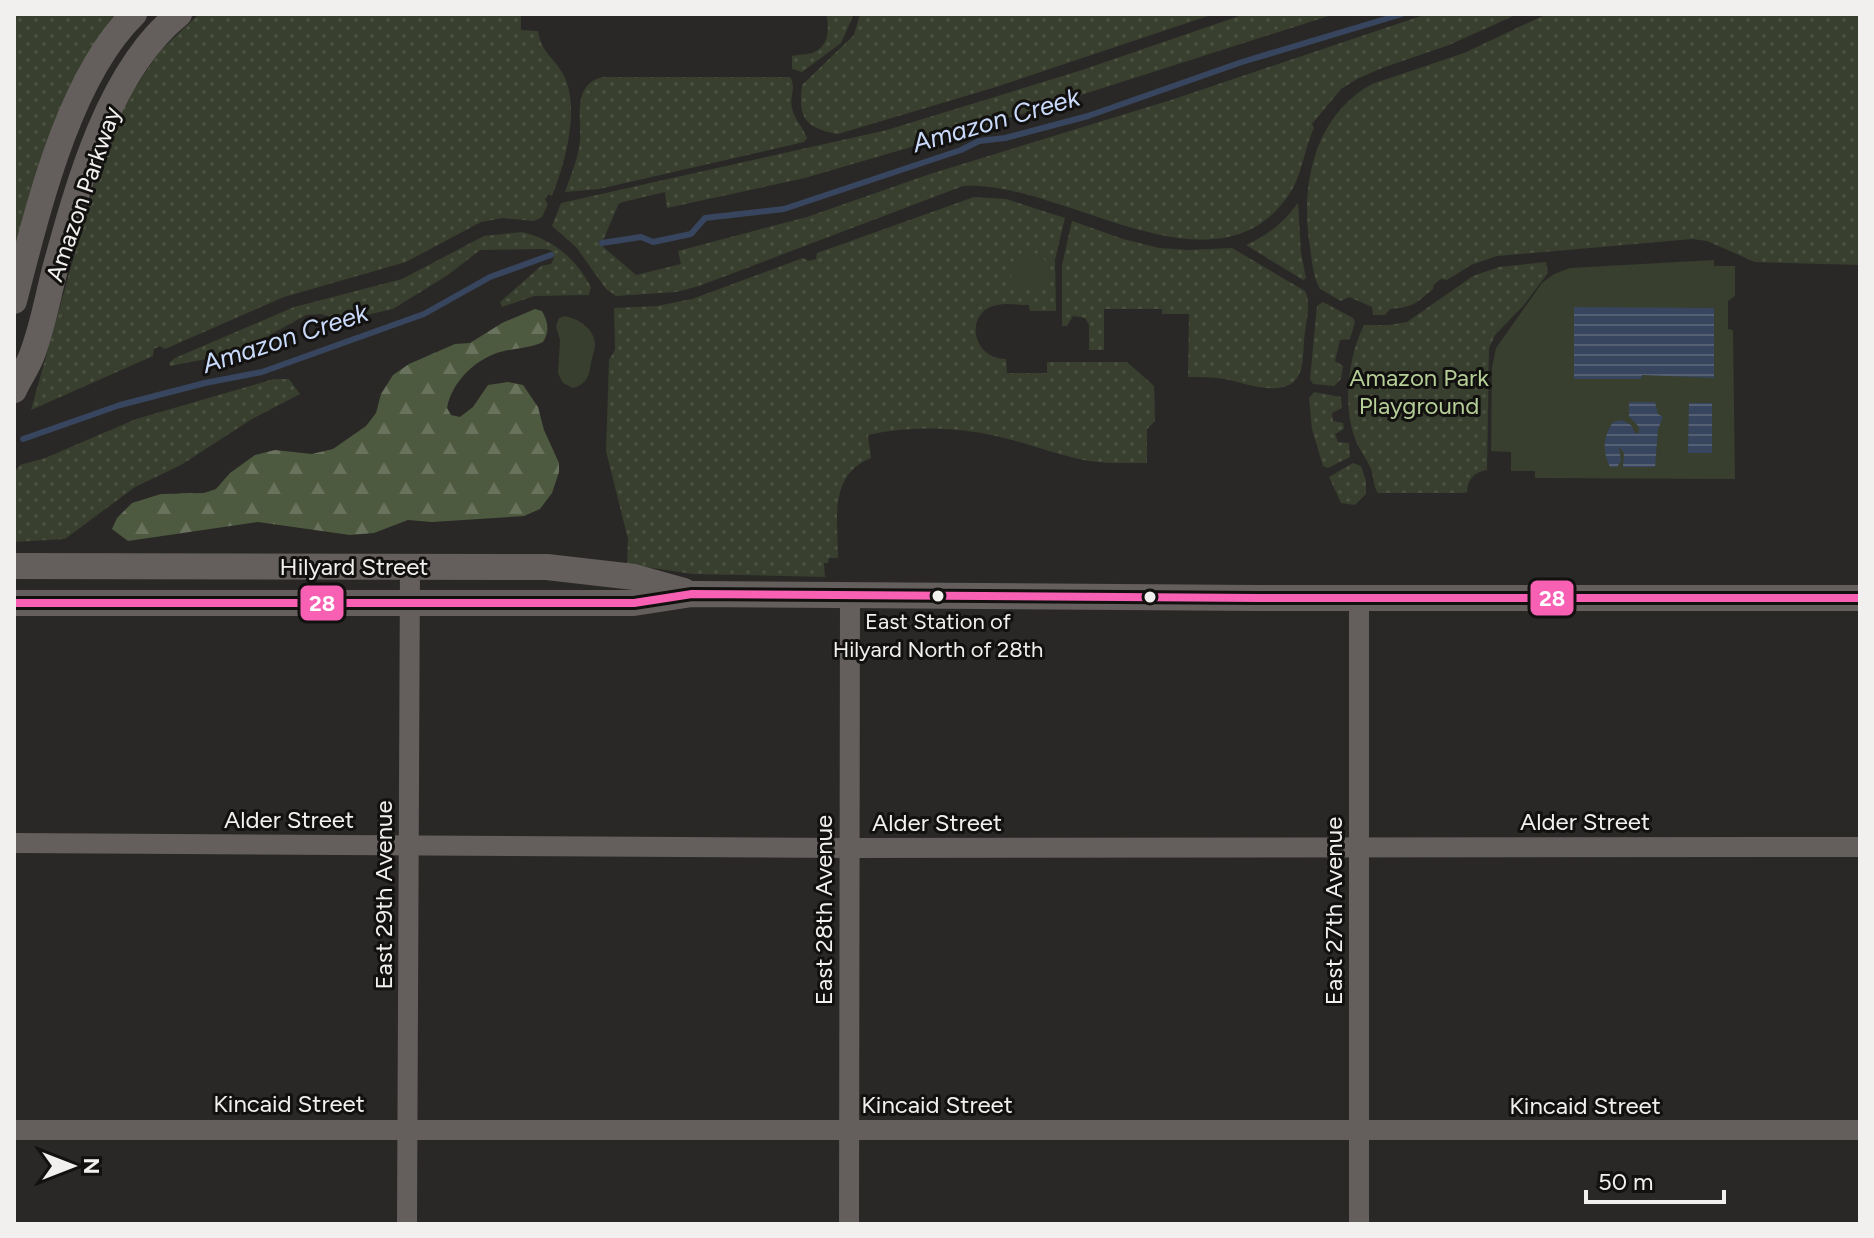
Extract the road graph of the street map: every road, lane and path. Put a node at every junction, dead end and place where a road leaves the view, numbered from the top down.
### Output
1 (134, 14) edge
2 (179, 14) edge
3 (14, 301) edge
4 (14, 390) edge
5 (14, 566) edge
6 (410, 566) junction
7 (692, 594) junction
8 (850, 596) junction
9 (1359, 598) junction
10 (1860, 598) edge
11 (14, 603) edge
12 (410, 603) junction
13 (14, 843) edge
14 (409, 846) junction
15 (1359, 847) junction
16 (1860, 847) edge
17 (849, 848) junction
18 (408, 1129) junction
19 (14, 1130) edge
20 (849, 1130) junction
21 (1860, 1130) edge
22 (1359, 1131) junction
23 (407, 1224) edge
24 (849, 1224) edge
25 (1359, 1224) edge

1 - 3 main road, Amazon Parkway
2 - 4 main road, Amazon Parkway
5 - 6 main road, Hilyard Street
6 - 7 main road, Hilyard Street
6 - 12 street, East 29th Avenue
7 - 8 main road, Hilyard Street
7 - 12 main road, Hilyard Street
8 - 9 main road, Hilyard Street
8 - 17 street, East 28th Avenue
9 - 10 main road, Hilyard Street
9 - 15 street, East 27th Avenue
11 - 12 main road, Hilyard Street
12 - 14 street, East 29th Avenue
13 - 14 street, Alder Street
14 - 17 street, Alder Street
14 - 18 street, East 29th Avenue
15 - 16 street, Alder Street
15 - 17 street, Alder Street
15 - 22 street, East 27th Avenue
17 - 20 street, East 28th Avenue
18 - 19 street, Kincaid Street
18 - 20 street, Kincaid Street
18 - 23 street, East 29th Avenue
20 - 22 street, Kincaid Street
20 - 24 street, East 28th Avenue
21 - 22 street, Kincaid Street
22 - 25 street, East 27th Avenue

